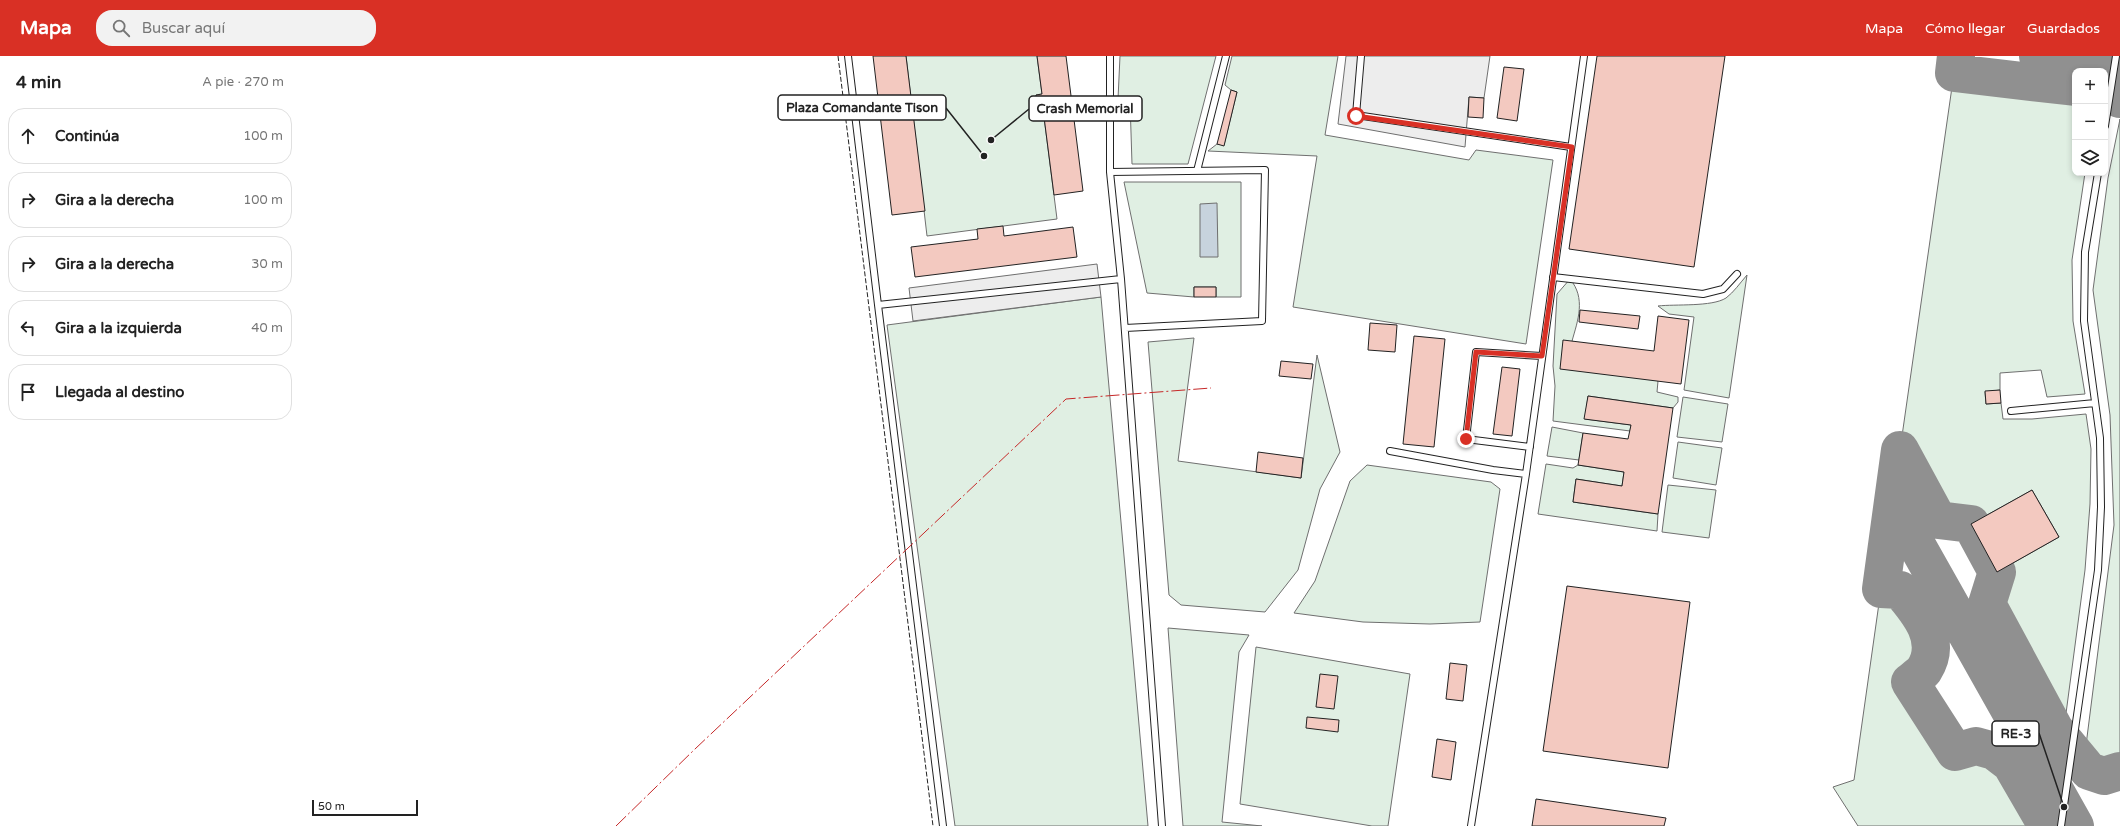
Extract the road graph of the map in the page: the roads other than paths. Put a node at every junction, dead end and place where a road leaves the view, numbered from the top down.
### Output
1 (848, 56) edge
2 (1110, 56) edge
3 (1226, 56) edge
4 (1360, 56) edge
5 (1584, 56) edge
6 (2116, 56) edge
7 (2108, 107) edge
8 (1572, 147) junction
9 (1197, 171) junction
10 (1110, 172) junction
11 (2098, 176) edge
12 (1737, 274) dead end
13 (1553, 277) junction
14 (1121, 279) junction
15 (878, 305) junction
16 (1125, 328) junction
17 (1542, 356) junction
18 (2095, 403) junction
19 (2012, 411) dead end
20 (1530, 447) junction
21 (1390, 451) dead end
22 (1526, 474) junction
23 (943, 826) edge
24 (1162, 826) edge
25 (1471, 826) edge
26 (2061, 826) edge

1 - 15 lane
2 - 10 lane
3 - 9 lane
4 - 8 lane
5 - 8 lane
6 - 7 lane
8 - 13 lane
9 - 10 lane
9 - 16 lane
10 - 14 lane
11 - 18 lane
12 - 13 lane
13 - 17 lane
14 - 15 lane
14 - 16 lane
15 - 23 lane
16 - 24 lane
17 - 20 lane
17 - 20 lane
18 - 19 lane
18 - 26 lane
20 - 22 lane
21 - 22 lane
22 - 25 lane

